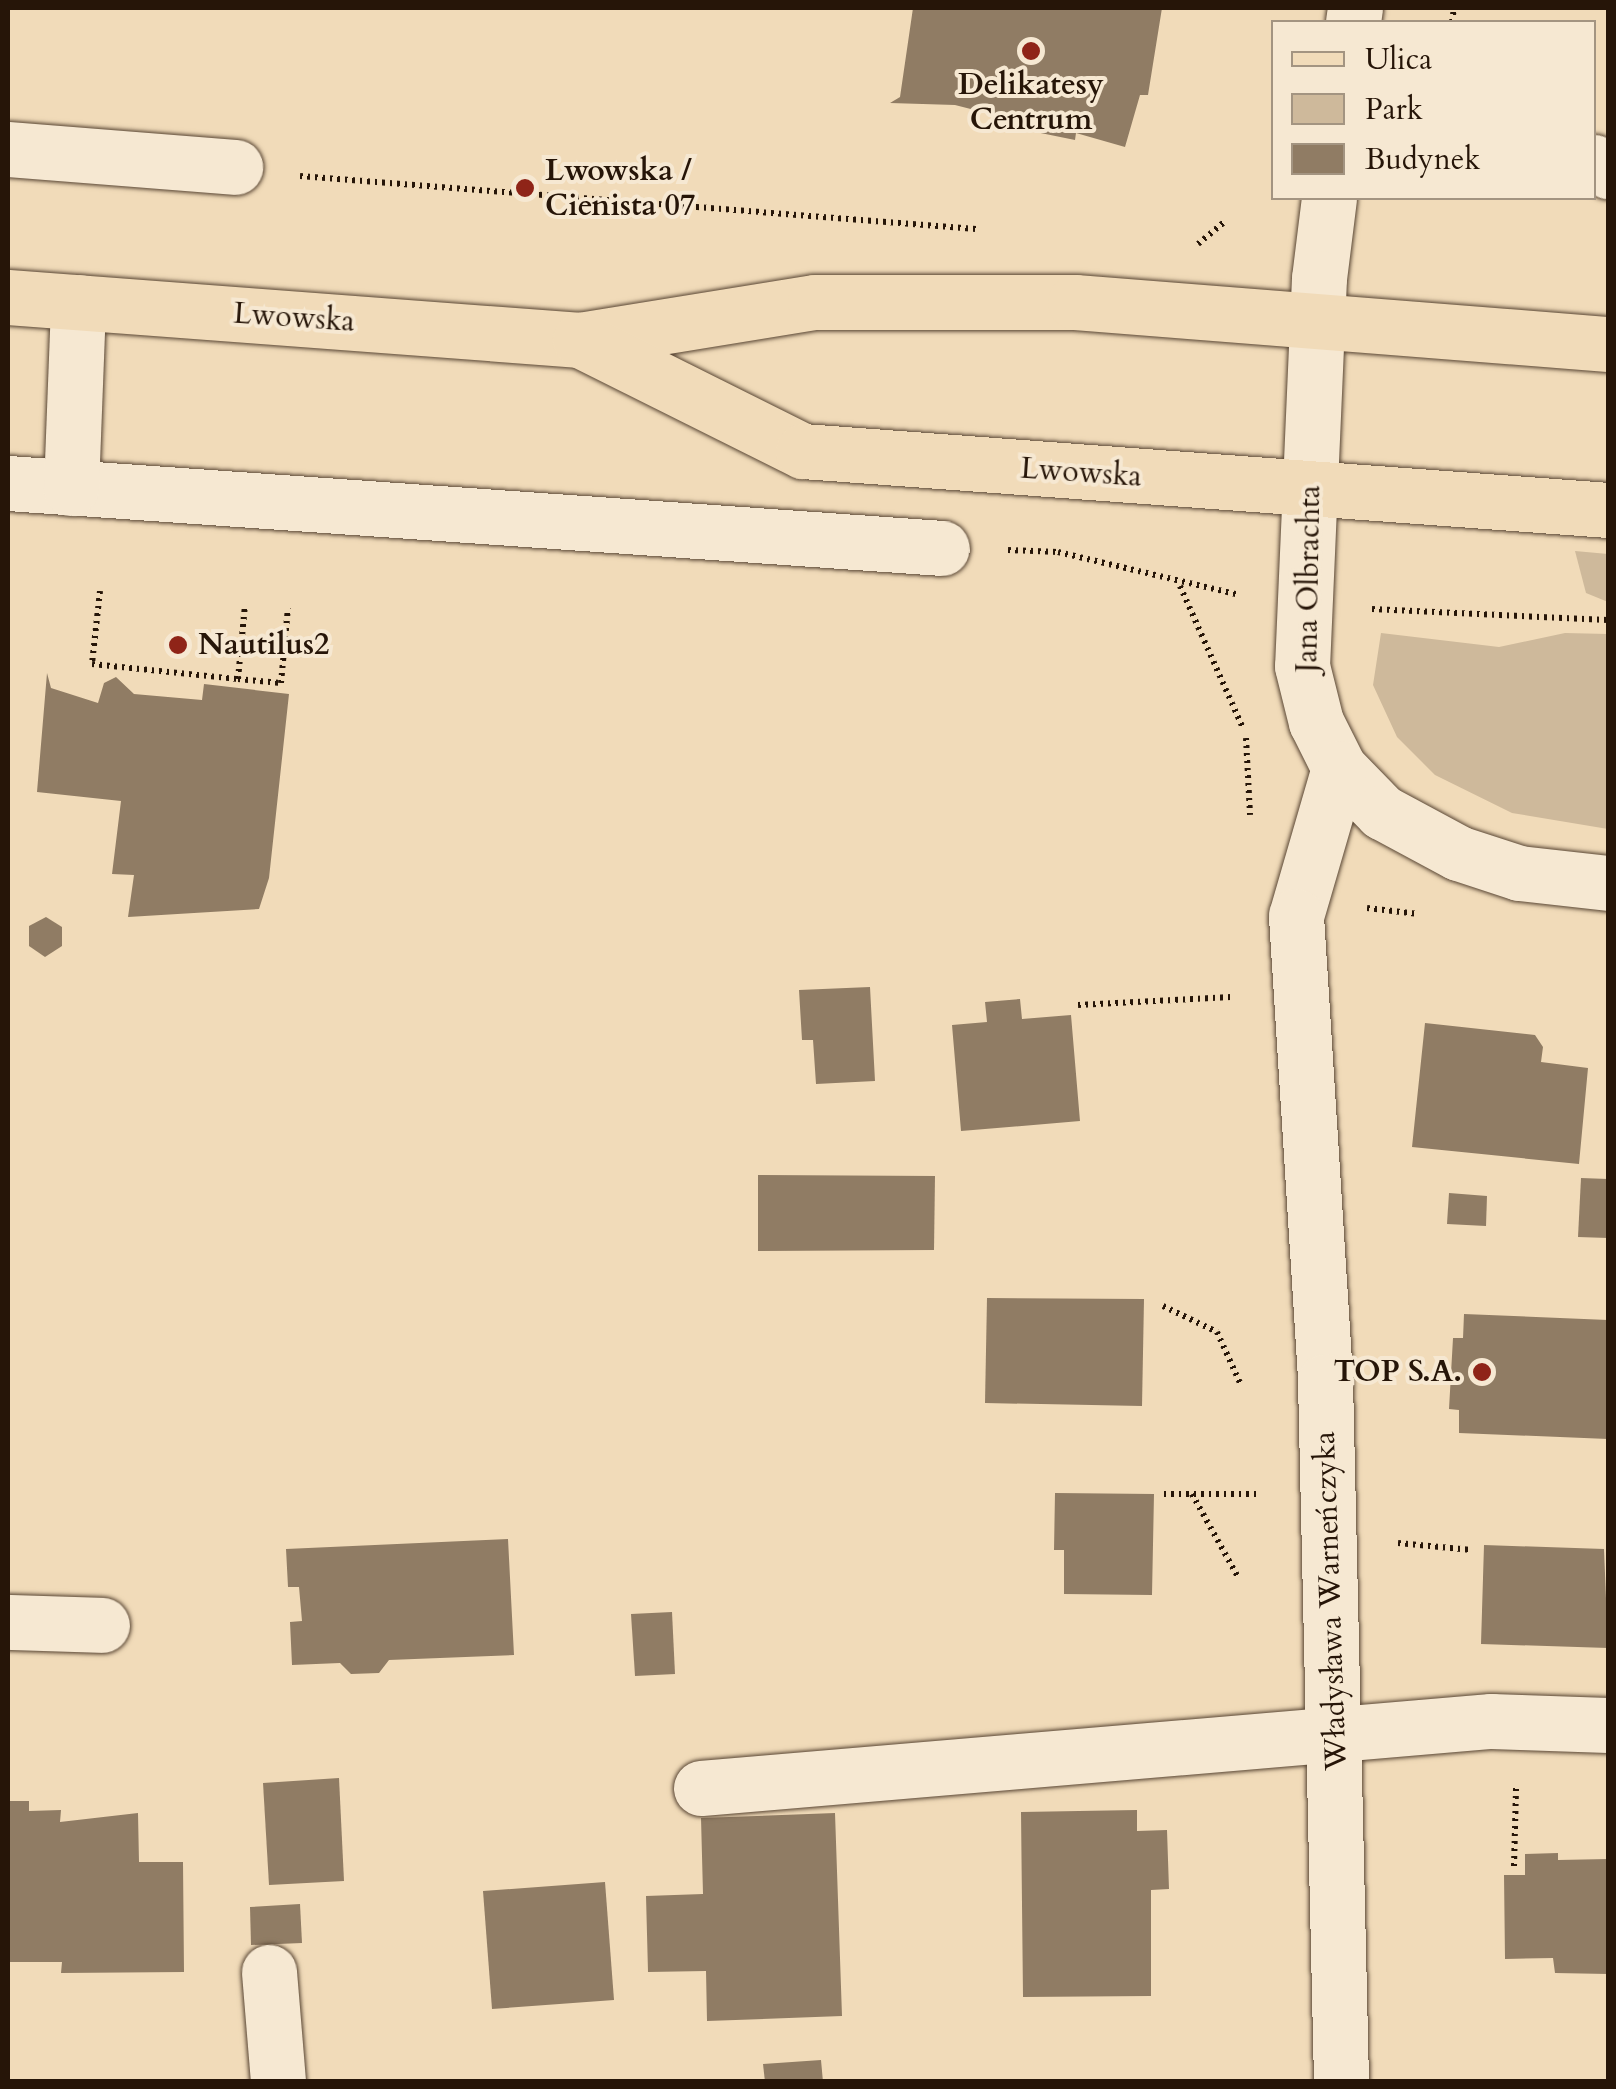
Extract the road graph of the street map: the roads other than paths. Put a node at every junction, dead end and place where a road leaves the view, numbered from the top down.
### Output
1 (8, 149) edge
2 (235, 167) road end
3 (1329, 200) edge
4 (8, 297) edge
5 (78, 302) junction
6 (1317, 321) junction
7 (580, 340) junction
8 (1608, 344) edge
9 (8, 483) edge
10 (71, 488) junction
11 (1311, 490) junction
12 (1608, 510) edge
13 (942, 548) dead end
14 (1338, 768) junction
15 (1608, 883) edge
16 (8, 1622) edge
17 (102, 1625) dead end
18 (1608, 1726) edge
19 (1334, 1735) junction
20 (701, 1788) dead end
21 (269, 1972) dead end
22 (278, 2082) edge
23 (1342, 2082) edge

1 - 2 street
3 - 6 street, Jana Olbrachta
4 - 5 main road, Lwowska
5 - 7 main road, Lwowska
5 - 10 street
6 - 7 main road, Lwowska
6 - 8 main road, Lwowska
6 - 11 street, Jana Olbrachta
7 - 11 main road, Lwowska
9 - 10 street
10 - 13 street
11 - 12 main road, Lwowska
11 - 14 street, Jana Olbrachta
14 - 15 street, Jana Olbrachta
14 - 19 street, Władysława Warneńczyka
16 - 17 street
18 - 19 street
19 - 20 street
19 - 23 street, Władysława Warneńczyka
21 - 22 street

